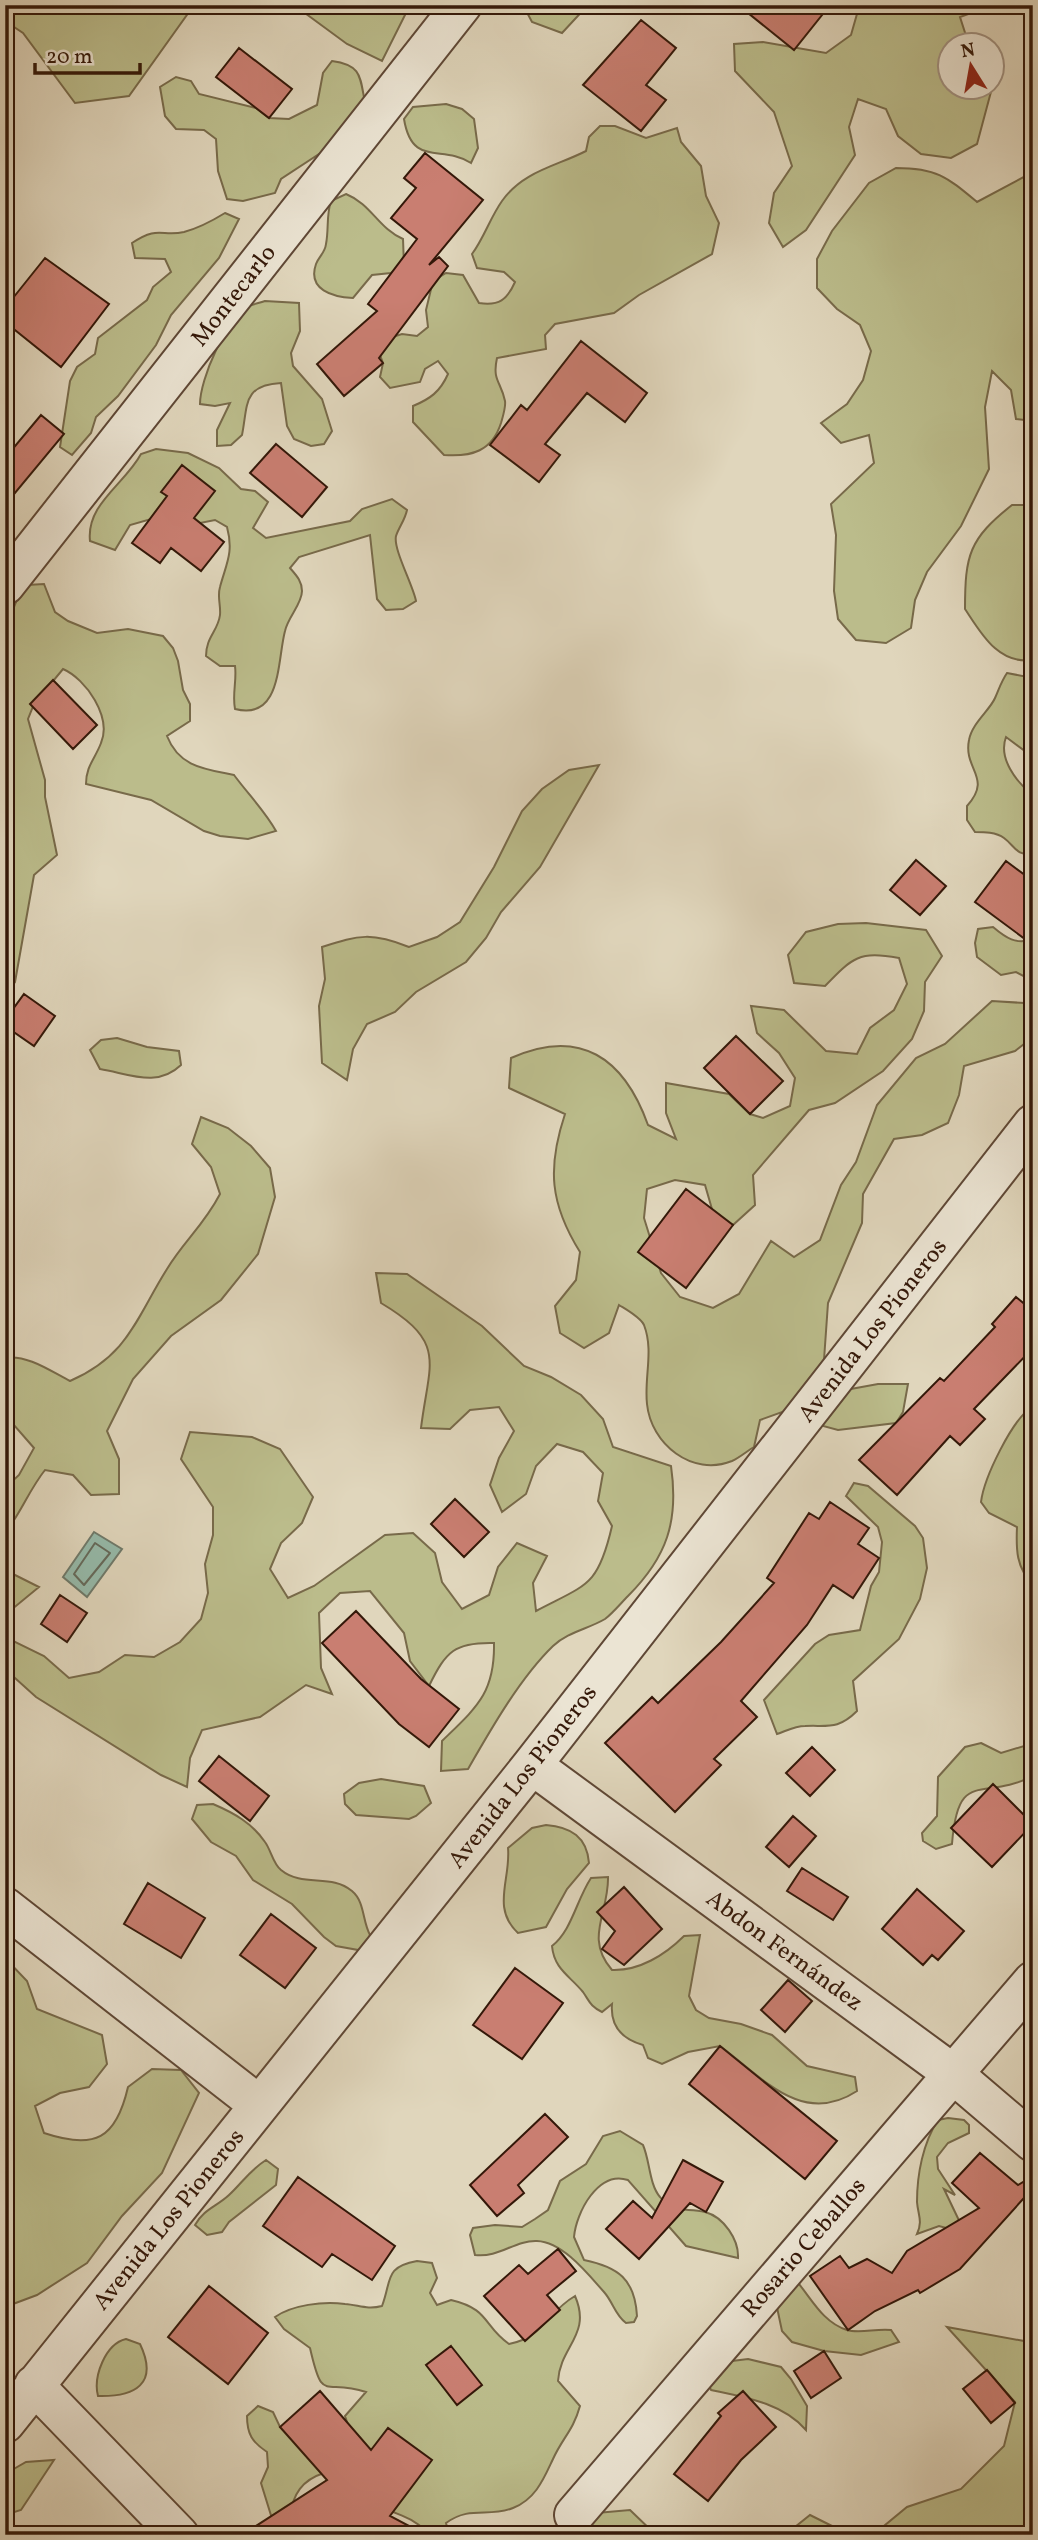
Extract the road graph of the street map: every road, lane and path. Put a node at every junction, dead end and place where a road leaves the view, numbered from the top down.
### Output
1 (462, 5) edge
2 (5, 585) edge
3 (1033, 1124) edge
4 (532, 1765) junction
5 (5, 1907) edge
6 (1033, 1981) edge
7 (952, 2073) junction
8 (259, 2105) junction
9 (1033, 2142) edge
10 (34, 2385) junction
11 (5, 2423) edge
12 (574, 2515) dead end
13 (179, 2535) edge

1 - 2 street, Montecarlo
3 - 4 street, Avenida Los Pioneros
4 - 7 street, Abdon Fernández
4 - 8 street, Avenida Los Pioneros
5 - 8 street
6 - 7 street, Rosario Ceballos
7 - 9 street, Abdon Fernández
7 - 12 street, Rosario Ceballos
8 - 10 street, Avenida Los Pioneros
10 - 11 street, Avenida Los Pioneros
10 - 13 street

